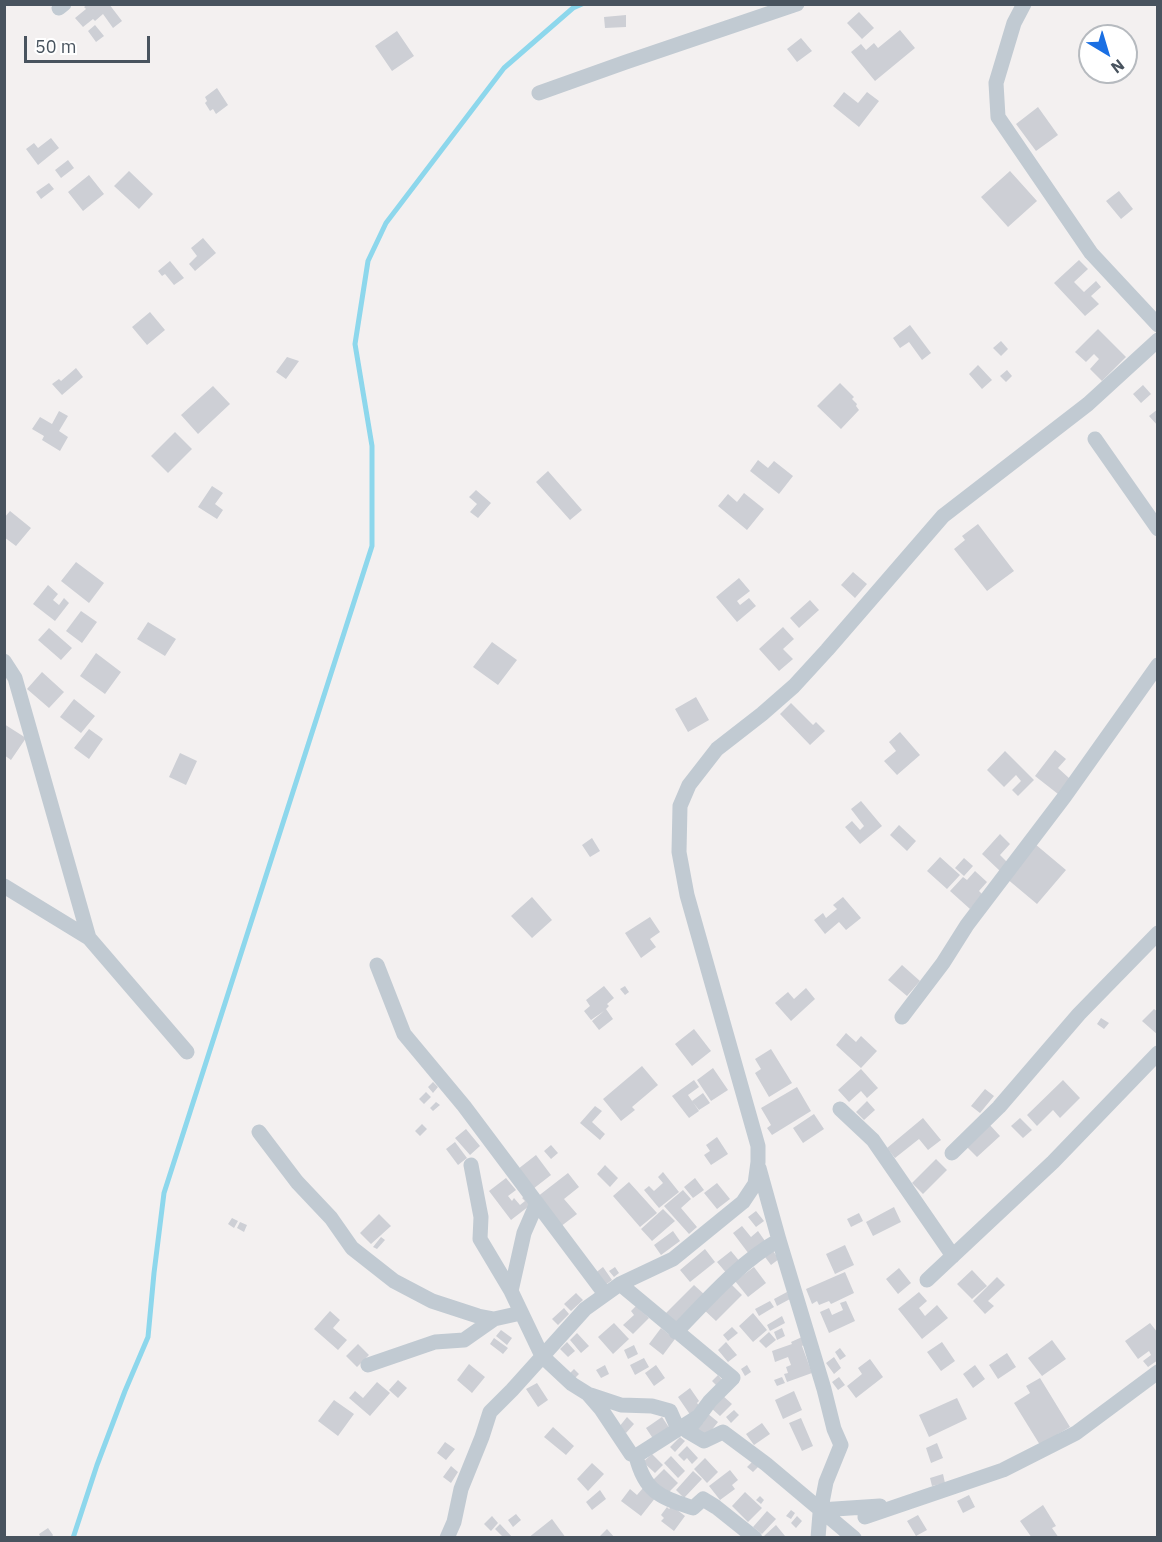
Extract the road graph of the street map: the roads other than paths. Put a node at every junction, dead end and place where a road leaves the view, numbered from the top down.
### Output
1 (797, 4) edge
2 (1024, 4) edge
3 (539, 93) dead end
4 (1158, 325) edge
5 (1158, 340) edge
6 (1095, 438) dead end
7 (1158, 529) edge
8 (4, 661) edge
9 (1158, 665) edge
10 (4, 886) edge
11 (1158, 933) edge
12 (89, 938) junction
13 (376, 965) dead end
14 (902, 1017) dead end
15 (187, 1052) dead end
16 (1158, 1053) edge
17 (840, 1109) dead end
18 (259, 1132) dead end
19 (952, 1153) dead end
20 (758, 1162) junction
21 (471, 1165) dead end
22 (537, 1203) junction
23 (779, 1240) junction
24 (953, 1257) junction
25 (927, 1280) dead end
26 (620, 1284) junction
27 (511, 1291) junction
28 (605, 1294) junction
29 (521, 1313) junction
30 (494, 1319) junction
31 (676, 1332) junction
32 (542, 1356) junction
33 (368, 1365) dead end
34 (1158, 1372) edge
35 (588, 1394) junction
36 (699, 1416) junction
37 (678, 1429) junction
38 (636, 1456) junction
39 (1032, 1465) dead end
40 (820, 1510) junction
41 (865, 1517) dead end
42 (447, 1538) edge
43 (755, 1538) edge
44 (818, 1538) edge
45 (854, 1538) edge

1 - 3 street
2 - 4 street
5 - 20 street
6 - 7 street
8 - 12 street
9 - 14 street
10 - 12 street
11 - 19 street
12 - 15 street
13 - 22 street
16 - 24 street
17 - 24 street
18 - 30 street
20 - 23 street
20 - 26 street
21 - 27 street
22 - 27 street
22 - 28 street
23 - 31 street
23 - 40 street
24 - 25 street
26 - 28 street
26 - 31 street
27 - 29 street
28 - 32 street
29 - 30 street
29 - 32 street
30 - 33 street
31 - 36 street
32 - 35 street
32 - 42 street
34 - 41 street
35 - 37 street
35 - 38 street
36 - 37 street
36 - 40 street
37 - 38 street
38 - 43 street
39 - 40 street
40 - 44 street
40 - 45 street

